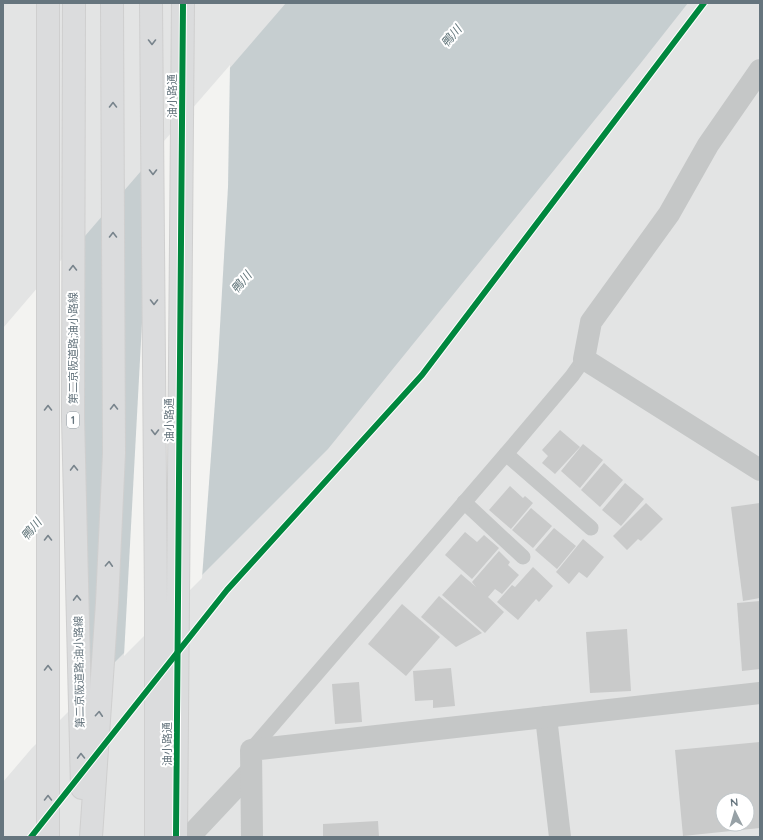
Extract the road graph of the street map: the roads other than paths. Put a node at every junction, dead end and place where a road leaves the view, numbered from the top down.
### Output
1 (48, 3) edge
2 (74, 3) edge
3 (112, 3) edge
4 (151, 3) edge
5 (182, 3) edge
6 (760, 70) edge
7 (584, 359) junction
8 (506, 454) junction
9 (760, 470) edge
10 (464, 502) junction
11 (591, 528) dead end
12 (523, 556) dead end
13 (760, 693) edge
14 (546, 717) junction
15 (251, 760) junction
16 (48, 837) edge
17 (83, 837) edge
18 (91, 837) edge
19 (156, 837) edge
20 (176, 837) edge
21 (189, 837) edge
22 (252, 837) edge
23 (560, 837) edge

16 -> 1 main road
17 -> 2 main road, 第二京阪道路;油小路線 / 1
18 -> 3 main road
4 -> 19 main road
5 - 20 main road, 油小路通
6 - 7 street
7 - 8 lane
7 - 9 street
8 - 10 lane
8 - 11 lane
10 - 12 lane
10 - 15 lane
13 - 14 street
14 - 15 street
14 - 23 street
15 - 21 street
15 - 22 street

